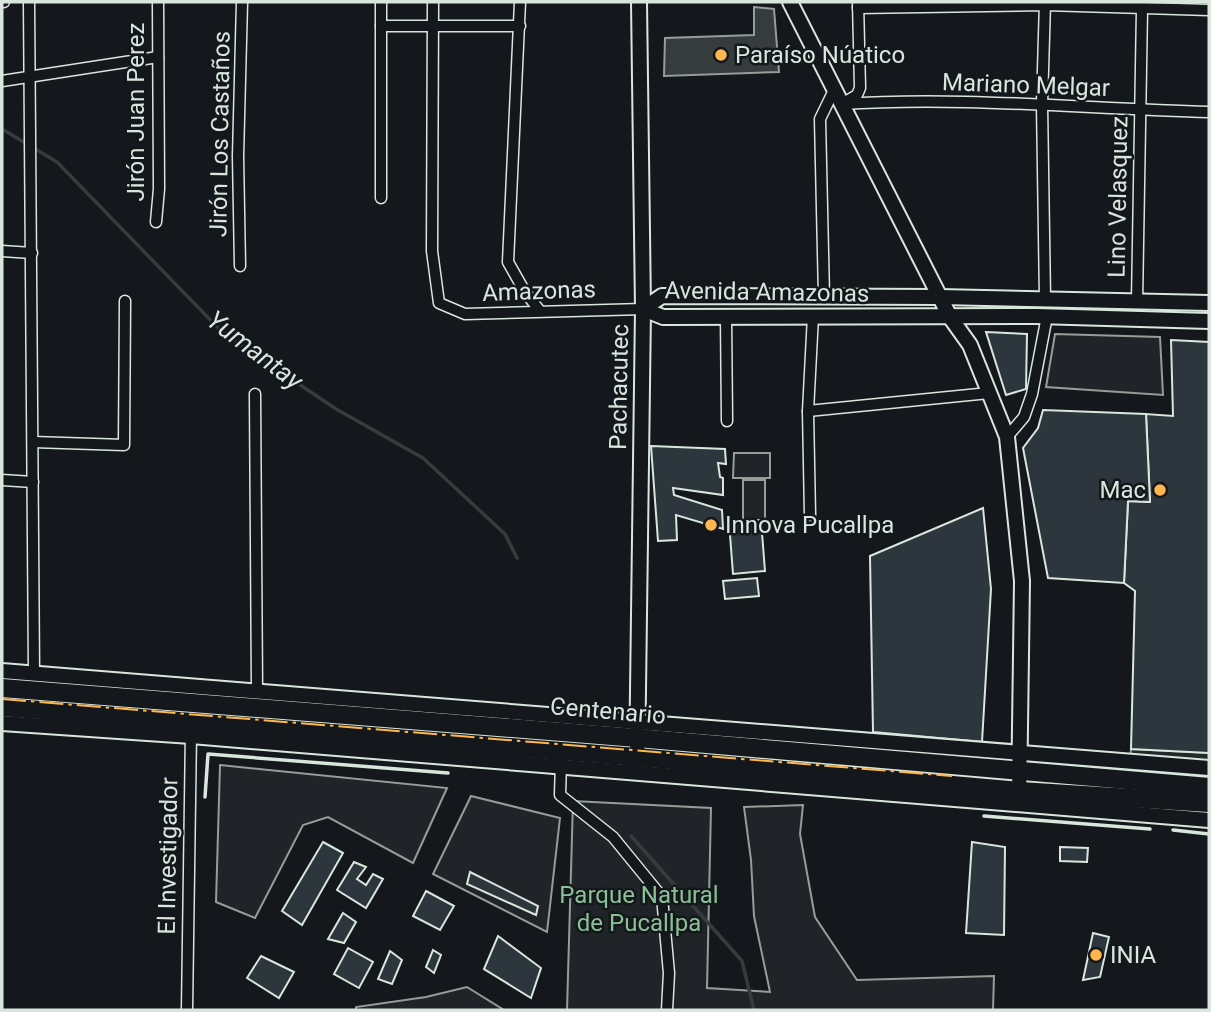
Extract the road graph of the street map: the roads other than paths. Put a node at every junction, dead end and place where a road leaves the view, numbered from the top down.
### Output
1 (29, 2) edge
2 (158, 2) edge
3 (242, 2) edge
4 (381, 2) edge
5 (433, 2) edge
6 (520, 2) edge
7 (630, 2) edge
8 (639, 2) edge
9 (790, 2) edge
10 (1045, 3) edge
11 (858, 5) edge
12 (1142, 9) junction
13 (1209, 10) edge
14 (433, 25) junction
15 (381, 26) junction
16 (520, 26) junction
17 (158, 57) junction
18 (30, 76) junction
19 (2, 80) edge
20 (835, 88) junction
21 (841, 104) junction
22 (1042, 104) junction
23 (1139, 110) junction
24 (1209, 111) edge
25 (381, 198) dead end
26 (156, 222) dead end
27 (2, 251) edge
28 (32, 253) junction
29 (240, 266) dead end
30 (824, 297) junction
31 (940, 297) junction
32 (1045, 299) junction
33 (125, 301) dead end
34 (1137, 302) junction
35 (1209, 303) edge
36 (638, 309) junction
37 (540, 311) junction
38 (813, 316) junction
39 (1047, 316) junction
40 (726, 317) junction
41 (950, 317) junction
42 (1209, 321) edge
43 (989, 393) junction
44 (255, 394) dead end
45 (808, 411) junction
46 (727, 421) dead end
47 (1007, 437) junction
48 (33, 442) junction
49 (2, 481) edge
50 (33, 482) junction
51 (810, 515) dead end
52 (2, 671) edge
53 (34, 673) junction
54 (2, 688) edge
55 (257, 691) junction
56 (193, 703) junction
57 (2, 707) edge
58 (2, 723) edge
59 (191, 729) junction
60 (633, 729) junction
61 (1020, 752) junction
62 (561, 759) junction
63 (634, 762) junction
64 (1209, 768) edge
65 (1020, 772) junction
66 (1209, 787) edge
67 (1019, 798) junction
68 (1209, 803) edge
69 (1209, 820) edge
70 (187, 1010) edge
71 (667, 1010) edge

1 - 18 street
2 - 17 street, Jirón Juan Perez
3 - 29 street, Jirón Los Castaños
4 - 15 street
5 - 14 street
6 - 16 street
7 - 36 street, Pachacutec
8 - 36 street, Pachacutec
9 - 20 street
10 - 11 street
10 - 12 street
10 - 22 street
11 - 21 street
12 - 13 street
12 - 23 street, Lino Velasquez
14 - 15 street
14 - 16 street
14 - 37 street, Amazonas
15 - 25 street
16 - 37 street
17 - 18 street
17 - 26 street, Jirón Juan Perez
18 - 19 street
18 - 28 street
20 - 21 street
20 - 30 street
21 - 22 street, Mariano Melgar
21 - 31 street
22 - 23 street, Mariano Melgar
22 - 32 street
23 - 24 street, Mariano Melgar
23 - 34 street, Lino Velasquez
27 - 28 street
28 - 48 street
30 - 31 street, Avenida Amazonas
30 - 36 street, Avenida Amazonas
31 - 32 street, Avenida Amazonas
31 - 41 street
32 - 34 street, Avenida Amazonas
33 - 48 street
34 - 35 street, Avenida Amazonas
36 - 37 street, Amazonas
36 - 40 street, Avenida Amazonas
36 - 60 street, Pachacutec
38 - 40 street, Avenida Amazonas
38 - 41 street, Avenida Amazonas
38 - 45 street
39 - 41 street, Avenida Amazonas
39 - 42 street, Avenida Amazonas
39 - 47 street
40 - 46 street
41 - 43 street
43 - 45 street
43 - 47 street
44 - 55 street
45 - 51 street
47 - 61 street
48 - 50 street
49 - 50 street
50 - 53 street
52 - 53 street
53 - 55 street
54 - 56 highway, Centenario
55 - 60 street
56 - 59 street, El Investigador
56 - 60 highway, Centenario
57 - 59 highway, Centenario
58 - 59 street
59 - 62 highway, Centenario
59 - 70 street, El Investigador
60 - 61 street
60 - 63 street, Pachacutec
60 - 65 highway, Centenario
61 - 64 street
61 - 65 street
62 - 63 highway, Centenario
62 - 71 street
63 - 67 highway, Centenario
65 - 66 highway, Centenario
65 - 67 street
67 - 68 highway, Centenario
67 - 69 street

